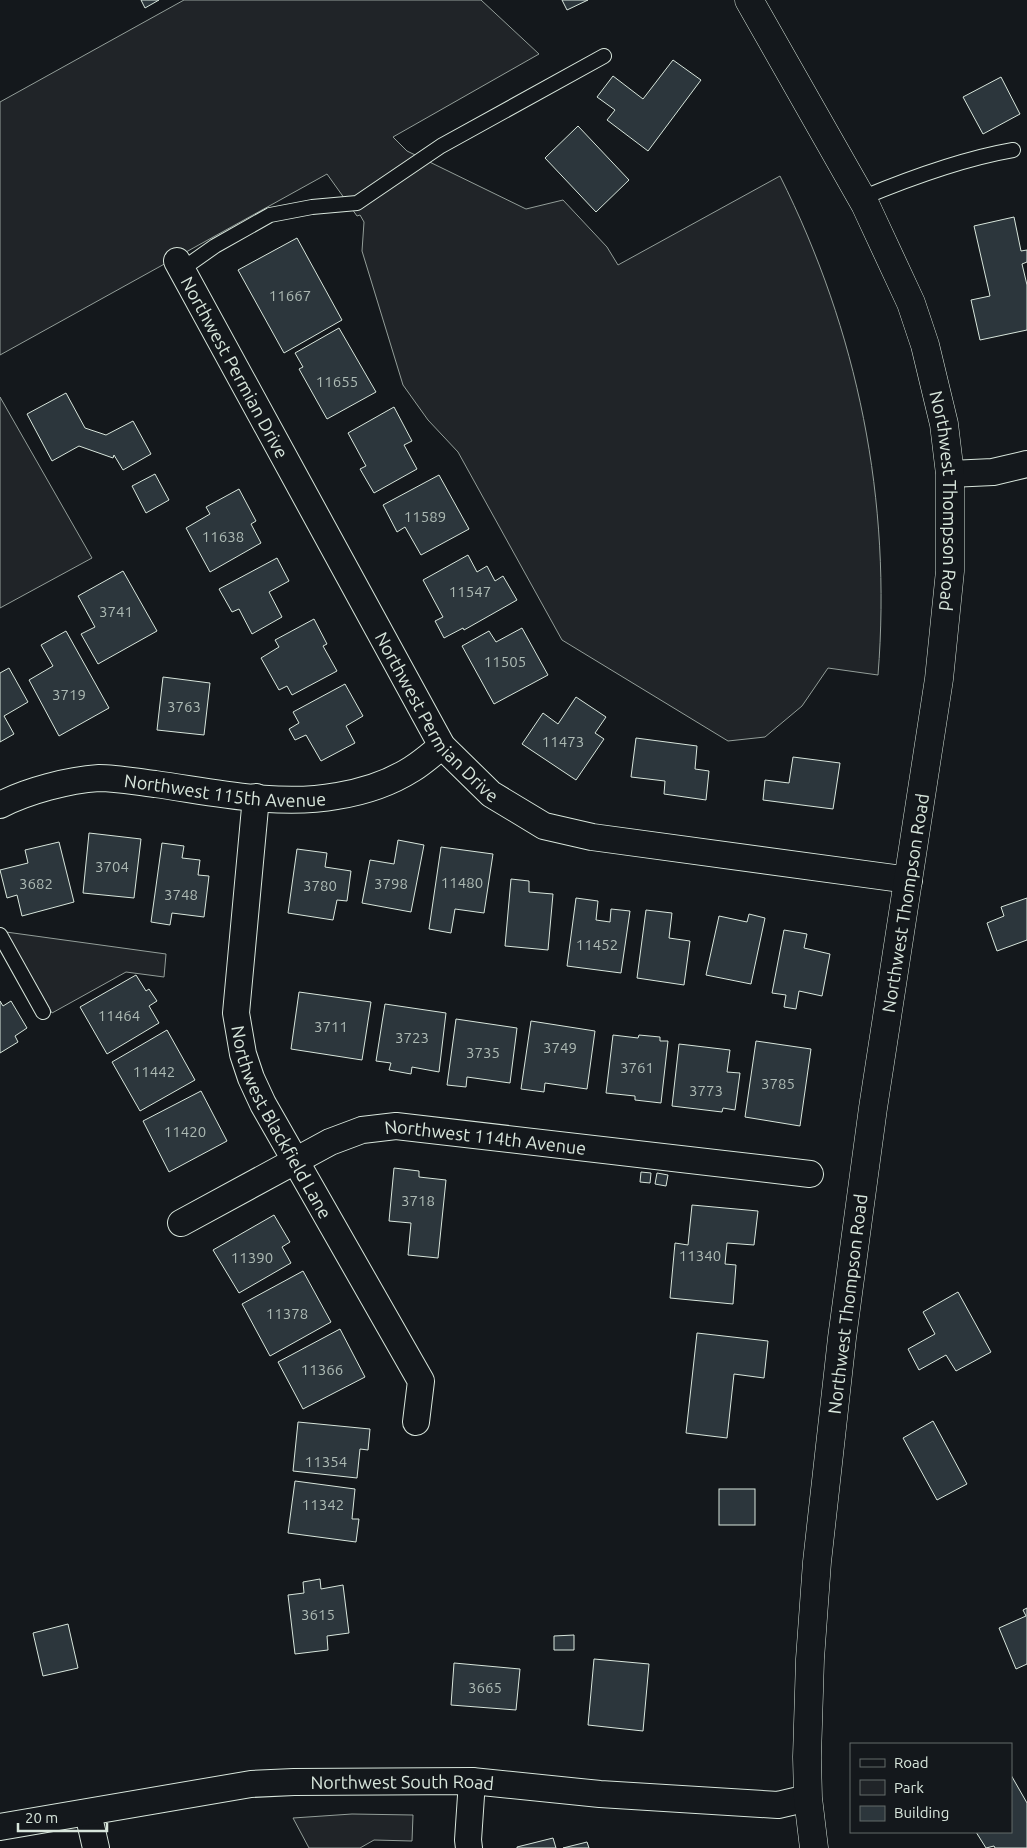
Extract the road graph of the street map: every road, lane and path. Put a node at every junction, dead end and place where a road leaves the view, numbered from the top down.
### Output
1 (749, 0) edge
2 (604, 56) dead end
3 (1013, 150) dead end
4 (862, 198) junction
5 (179, 265) joint
6 (1027, 464) edge
7 (950, 474) junction
8 (442, 746) junction
9 (256, 798) junction
10 (0, 805) edge
11 (909, 880) junction
12 (0, 934) edge
13 (43, 1012) dead end
14 (295, 1160) junction
15 (810, 1174) dead end
16 (181, 1223) dead end
17 (416, 1422) dead end
18 (472, 1781) junction
19 (808, 1798) junction
20 (88, 1812) junction
21 (0, 1827) edge
22 (96, 1848) edge
23 (470, 1848) edge
24 (814, 1848) edge

1 - 4 street, Northwest Thompson Road
2 - 5 lane
3 - 4 lane
4 - 7 street, Northwest Thompson Road
5 - 8 street, Northwest Permian Drive
6 - 7 street
7 - 11 street, Northwest Thompson Road
8 - 9 street, Northwest 115th Avenue
8 - 11 street, Northwest Permian Drive
9 - 10 street, Northwest 115th Avenue
9 - 14 street, Northwest Blackfield Lane
11 - 19 street, Northwest Thompson Road
12 - 13 lane
14 - 15 street, Northwest 114th Avenue
14 - 16 street, Northwest 114th Avenue
14 - 17 street, Northwest Blackfield Lane
18 - 19 street, Northwest South Road
18 - 20 street, Northwest South Road
18 - 23 street
19 - 24 street, Northwest Thompson Road
20 - 21 street, Northwest South Road
20 - 22 street

